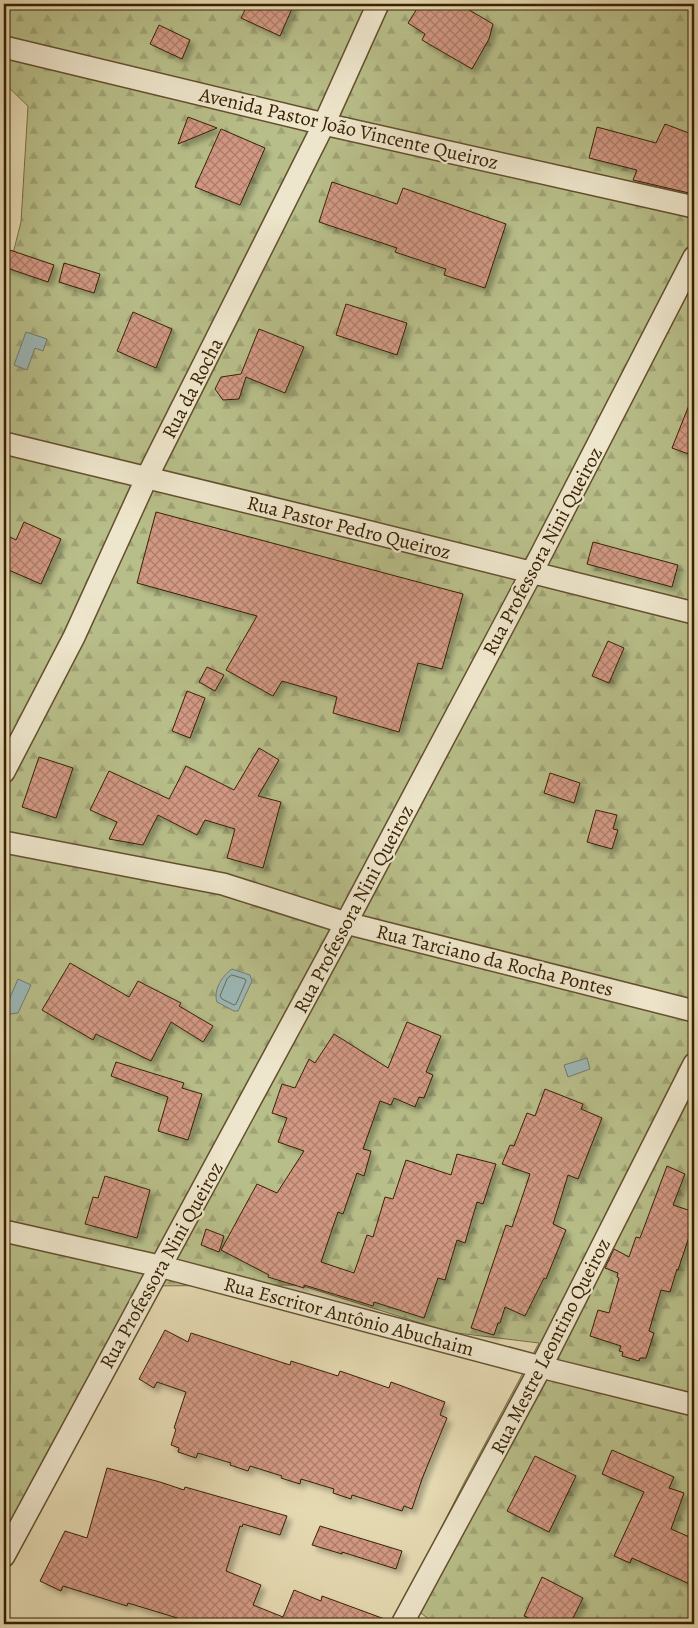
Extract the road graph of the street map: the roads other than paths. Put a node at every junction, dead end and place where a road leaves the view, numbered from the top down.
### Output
1 (378, 4) edge
2 (4, 47) edge
3 (324, 124) junction
4 (694, 207) edge
5 (694, 257) edge
6 (4, 443) edge
7 (147, 478) junction
8 (532, 572) junction
9 (694, 613) edge
10 (4, 772) edge
11 (4, 842) edge
12 (346, 923) junction
13 (694, 1011) edge
14 (694, 1064) edge
15 (4, 1231) edge
16 (159, 1266) junction
17 (541, 1367) junction
18 (694, 1405) edge
19 (4, 1556) edge
20 (402, 1624) edge

1 - 3 street, Rua da Rocha
2 - 3 street, Avenida Pastor João Vincente Queiroz
3 - 4 street, Avenida Pastor João Vincente Queiroz
3 - 7 street, Rua da Rocha
5 - 8 street, Rua Professora Nini Queiroz
6 - 7 street, Rua Pastor Pedro Queiroz
7 - 8 street, Rua Pastor Pedro Queiroz
7 - 10 street, Rua da Rocha
8 - 9 street, Rua Pastor Pedro Queiroz
8 - 12 street, Rua Professora Nini Queiroz
11 - 12 street, Rua Tarciano da Rocha Pontes
12 - 13 street, Rua Tarciano da Rocha Pontes
12 - 16 street, Rua Professora Nini Queiroz
14 - 17 street, Rua Mestre Leontino Queiroz
15 - 16 street, Rua Escritor Antônio Abuchaim
16 - 17 street, Rua Escritor Antônio Abuchaim
16 - 19 street, Rua Professora Nini Queiroz
17 - 18 street, Rua Escritor Antônio Abuchaim
17 - 20 street, Rua Mestre Leontino Queiroz

